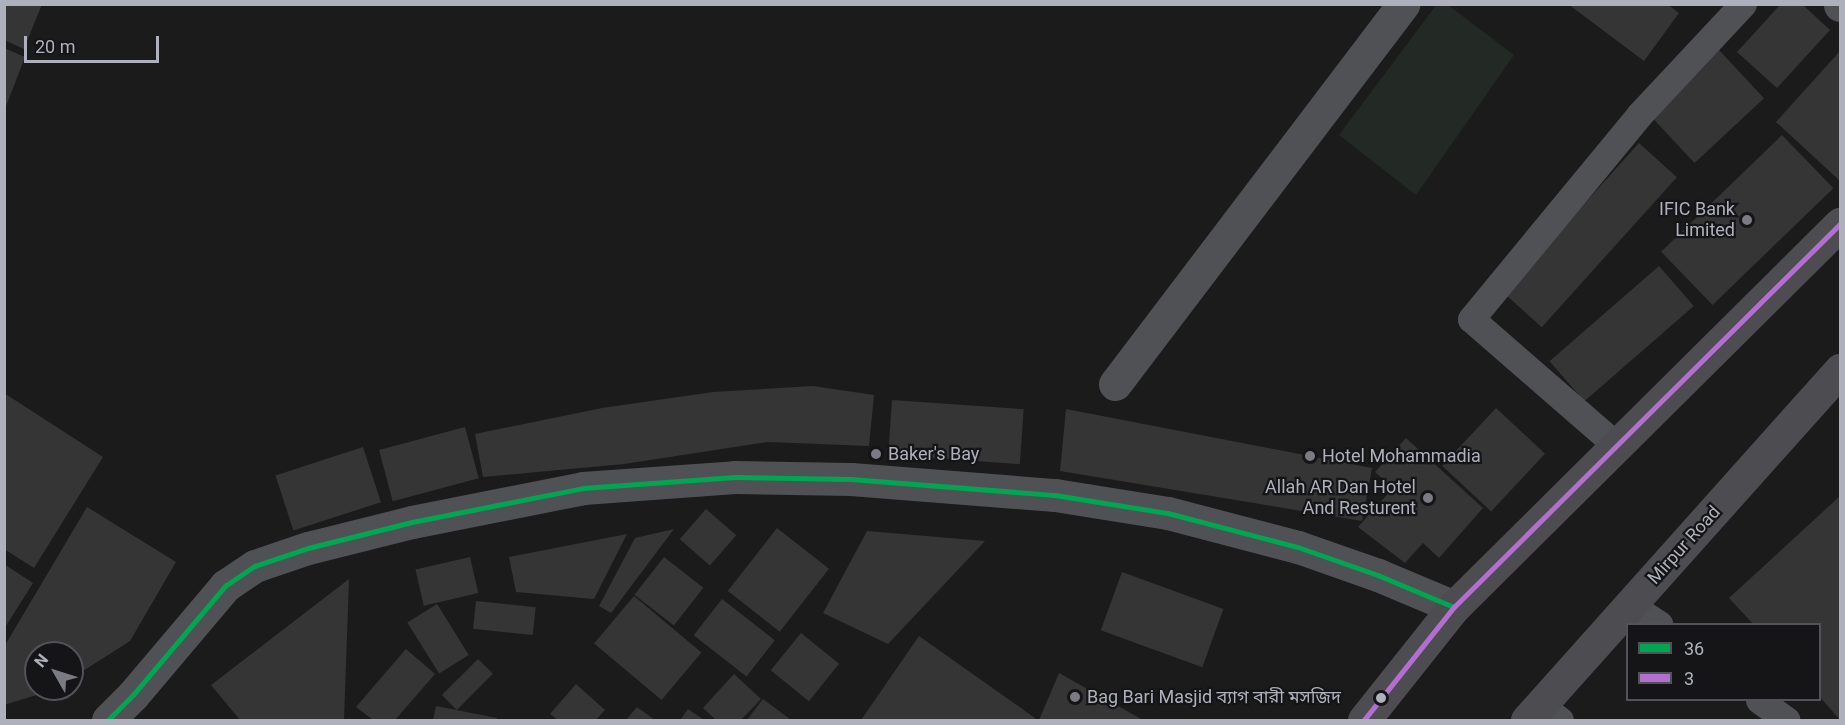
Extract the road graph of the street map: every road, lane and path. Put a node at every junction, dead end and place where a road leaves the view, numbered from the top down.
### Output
1 (1403, 4) edge
2 (1743, 4) edge
3 (1840, 224) edge
4 (1840, 370) edge
5 (1114, 384) dead end
6 (1616, 445) junction
7 (1630, 605) junction
8 (1454, 607) junction
9 (1657, 623) edge
10 (1762, 701) edge
11 (1542, 715) edge
12 (108, 720) edge
13 (1364, 720) edge
14 (1787, 720) edge

1 - 5 street
2 - 6 lane
3 - 6 highway
4 - 7 highway, Mirpur Road
6 - 8 highway
7 - 9 lane
7 - 11 highway, Mirpur Road
8 - 12 street
8 - 13 highway
10 - 14 lane

